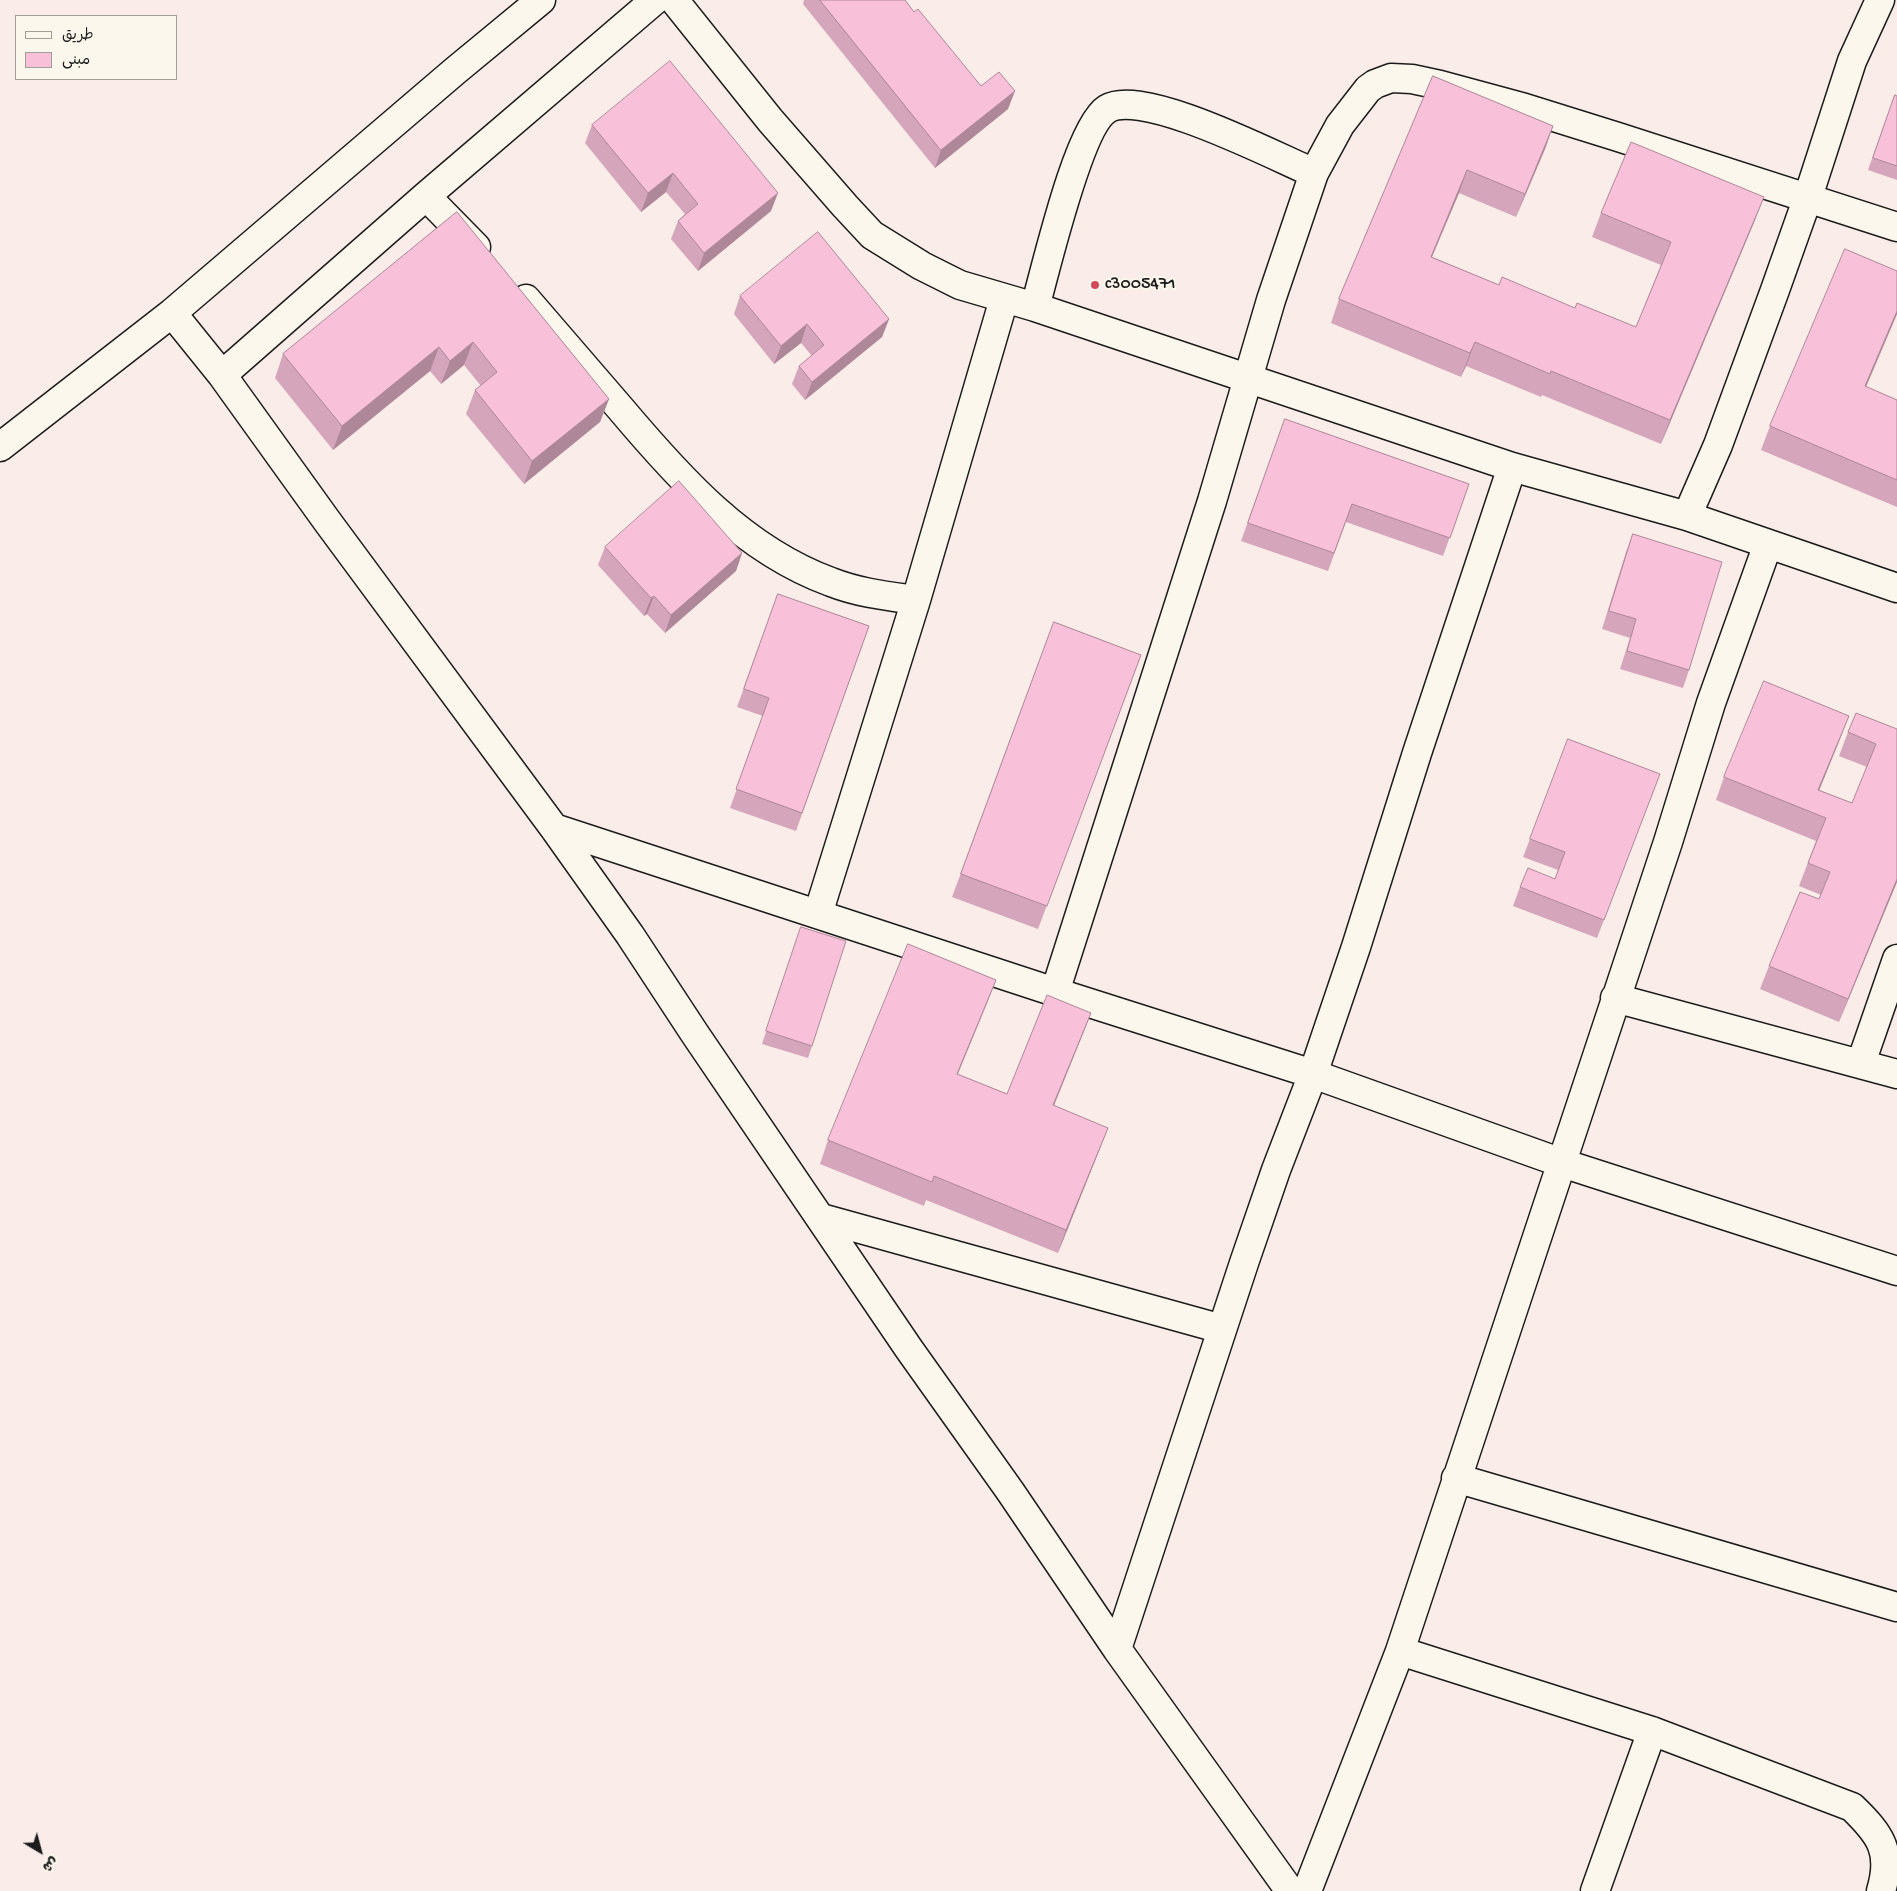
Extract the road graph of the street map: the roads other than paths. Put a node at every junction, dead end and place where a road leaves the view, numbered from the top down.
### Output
1 (541, 0) edge
2 (655, 0) edge
3 (674, 0) edge
4 (1880, 0) edge
5 (1314, 173) junction
6 (426, 196) junction
7 (1808, 197) junction
8 (1897, 227) edge
9 (1004, 299) junction
10 (1035, 307) junction
11 (172, 313) junction
12 (222, 375) junction
13 (1249, 378) junction
14 (0, 447) edge
15 (1512, 467) junction
16 (1687, 516) junction
17 (1768, 544) junction
18 (1897, 588) edge
19 (916, 600) junction
20 (554, 828) junction
21 (818, 914) junction
22 (1897, 959) edge
23 (1055, 992) junction
24 (1615, 998) junction
25 (1861, 1063) junction
26 (1313, 1074) junction
27 (1897, 1074) edge
28 (1562, 1163) junction
29 (821, 1218) junction
30 (1897, 1271) edge
31 (1222, 1329) junction
32 (1456, 1478) junction
33 (1897, 1607) edge
34 (1118, 1649) junction
35 (1400, 1651) junction
36 (1652, 1731) junction
37 (1290, 1891) edge
38 (1306, 1891) edge
39 (1595, 1891) edge
40 (1881, 1891) edge

1 - 11 street
2 - 6 street
3 - 9 street
4 - 7 street
5 - 7 street
5 - 10 street
5 - 13 street
6 - 12 street
6 - 19 street
7 - 8 street
7 - 16 street
9 - 10 street
9 - 19 street
10 - 13 street
11 - 12 street
11 - 14 street
12 - 20 street
13 - 15 street
13 - 23 street
15 - 16 street
15 - 26 street
16 - 17 street
17 - 18 street
17 - 24 street
19 - 21 street
20 - 21 street
20 - 29 street
21 - 23 street
22 - 25 street
23 - 26 street
24 - 25 street
24 - 28 street
25 - 27 street
26 - 28 street
26 - 31 street
28 - 30 street
28 - 32 street
29 - 31 street
29 - 34 street
31 - 34 street
32 - 33 street
32 - 35 street
34 - 37 street
35 - 36 street
35 - 38 street
36 - 39 street
36 - 40 street

